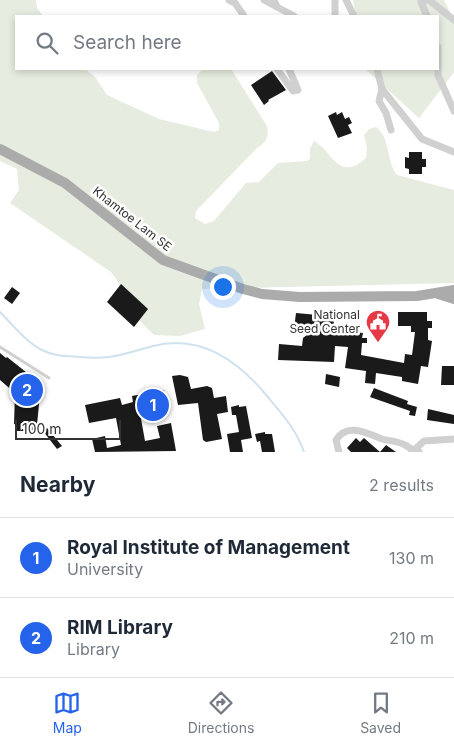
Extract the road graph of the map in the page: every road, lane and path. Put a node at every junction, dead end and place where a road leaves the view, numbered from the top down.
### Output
1 (230, 0) edge
2 (264, 0) edge
3 (335, 0) edge
4 (346, 0) edge
5 (428, 0) edge
6 (276, 4) edge
7 (243, 15) edge
8 (292, 15) edge
9 (335, 15) edge
10 (354, 15) edge
11 (427, 15) edge
12 (454, 20) edge
13 (278, 70) edge
14 (289, 70) edge
15 (377, 70) edge
16 (438, 70) edge
17 (382, 89) junction
18 (454, 111) edge
19 (391, 130) dead end
20 (0, 149) edge
21 (454, 152) edge
22 (454, 290) edge
23 (435, 293) junction
24 (454, 299) edge
25 (0, 348) edge
26 (49, 378) dead end
27 (454, 439) edge
28 (339, 452) edge
29 (414, 452) edge

1 - 7 street
2 - 6 street
3 - 9 street
4 - 10 street
5 - 11 street
5 - 12 street
6 - 8 street
13 - 14 street
15 - 17 street
16 - 18 street
17 - 19 street
17 - 21 street
20 - 23 main road, Khamtoe Lam SE
22 - 23 main road, Khamtoe Lam SE
23 - 24 main road, Khamtoe Lam SE
25 - 26 lane
27 - 29 street
28 - 29 street

